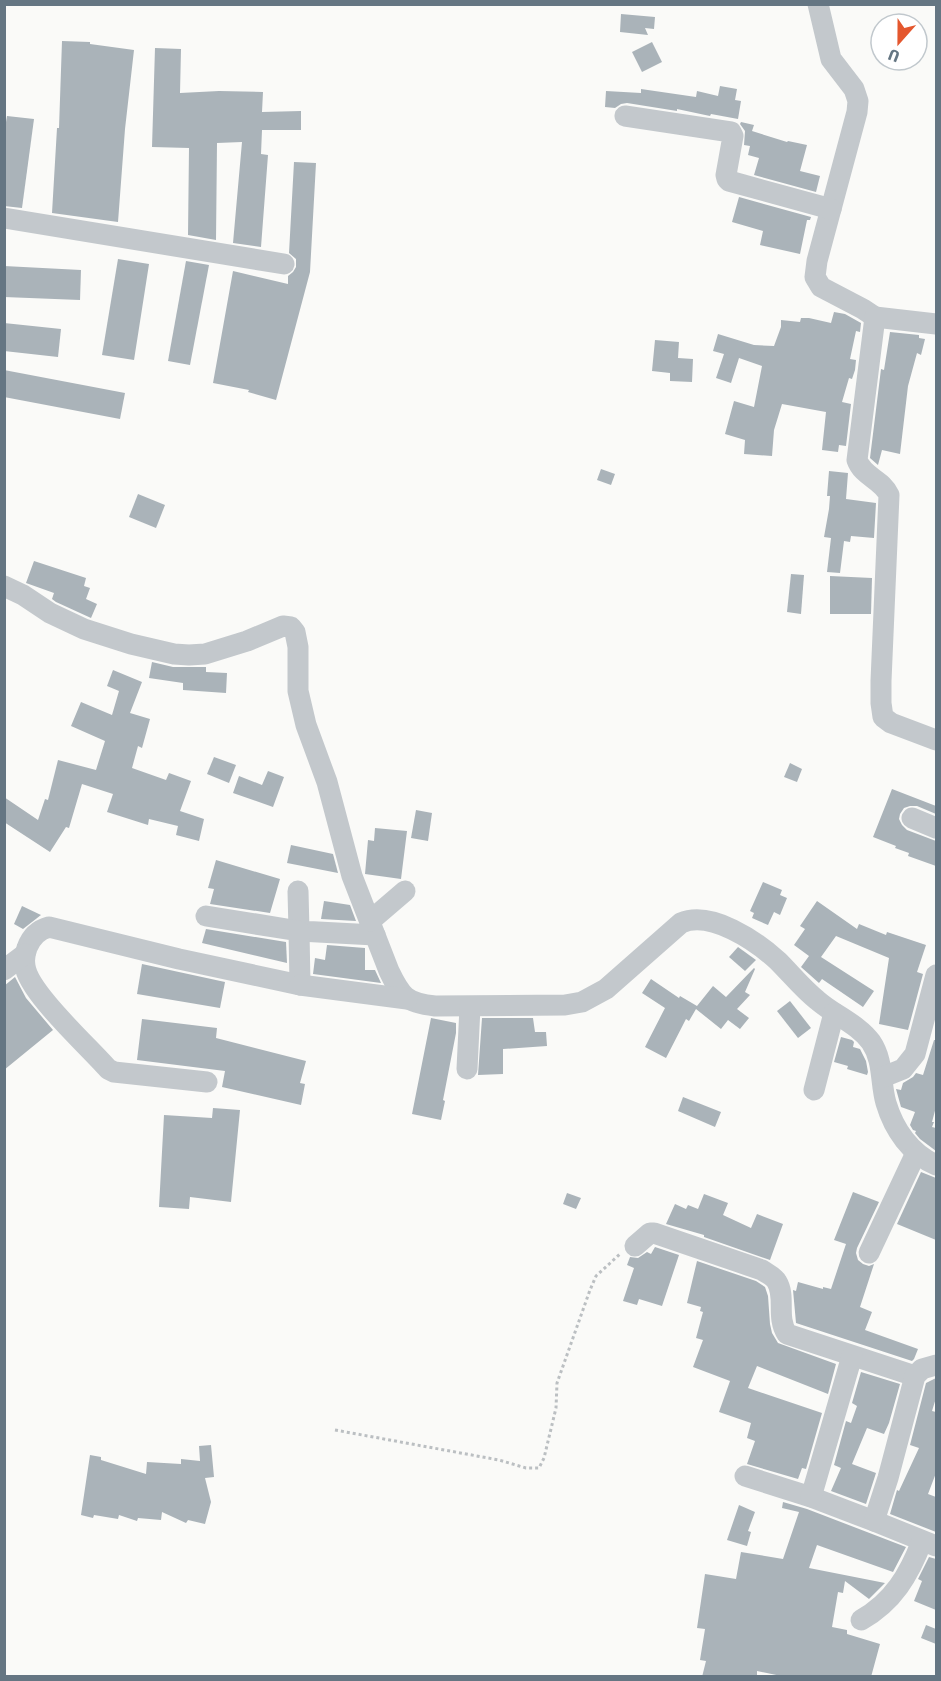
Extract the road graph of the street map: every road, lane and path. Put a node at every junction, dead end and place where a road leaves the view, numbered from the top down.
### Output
1 (818, 4) edge
2 (626, 116) dead end
3 (831, 209) junction
4 (4, 218) edge
5 (284, 264) dead end
6 (875, 317) junction
7 (936, 324) edge
8 (4, 586) edge
9 (936, 740) edge
10 (912, 818) dead end
11 (936, 828) edge
12 (298, 891) dead end
13 (405, 891) dead end
14 (206, 916) dead end
15 (372, 928) junction
16 (299, 931) junction
17 (25, 954) junction
18 (4, 970) edge
19 (936, 975) edge
20 (300, 985) junction
21 (407, 999) junction
22 (470, 1007) junction
23 (834, 1013) junction
24 (928, 1035) edge
25 (467, 1069) dead end
26 (883, 1077) junction
27 (207, 1082) dead end
28 (814, 1090) dead end
29 (915, 1152) junction
30 (936, 1165) edge
31 (635, 1246) joint
32 (869, 1253) dead end
33 (852, 1356) junction
34 (936, 1365) edge
35 (915, 1376) junction
36 (335, 1430) dead end
37 (745, 1476) dead end
38 (811, 1497) junction
39 (874, 1521) junction
40 (929, 1544) edge
41 (861, 1620) dead end

1 - 3 street
2 - 3 street
3 - 6 street
4 - 5 street
6 - 7 street
6 - 9 street
8 - 15 street
10 - 11 street
12 - 16 street
13 - 15 street
14 - 16 street
15 - 16 street
15 - 21 street
16 - 20 street
17 - 18 street
17 - 20 street
17 - 27 street
19 - 24 street
20 - 21 street
21 - 22 street
22 - 23 street
22 - 25 street
23 - 26 street
23 - 28 street
24 - 26 street
26 - 29 street
29 - 30 street
29 - 32 street
31 - 33 street
31 - 36 path
33 - 35 street
33 - 38 street
34 - 35 street
35 - 39 street
37 - 38 street
38 - 39 street
39 - 40 street
40 - 41 street

